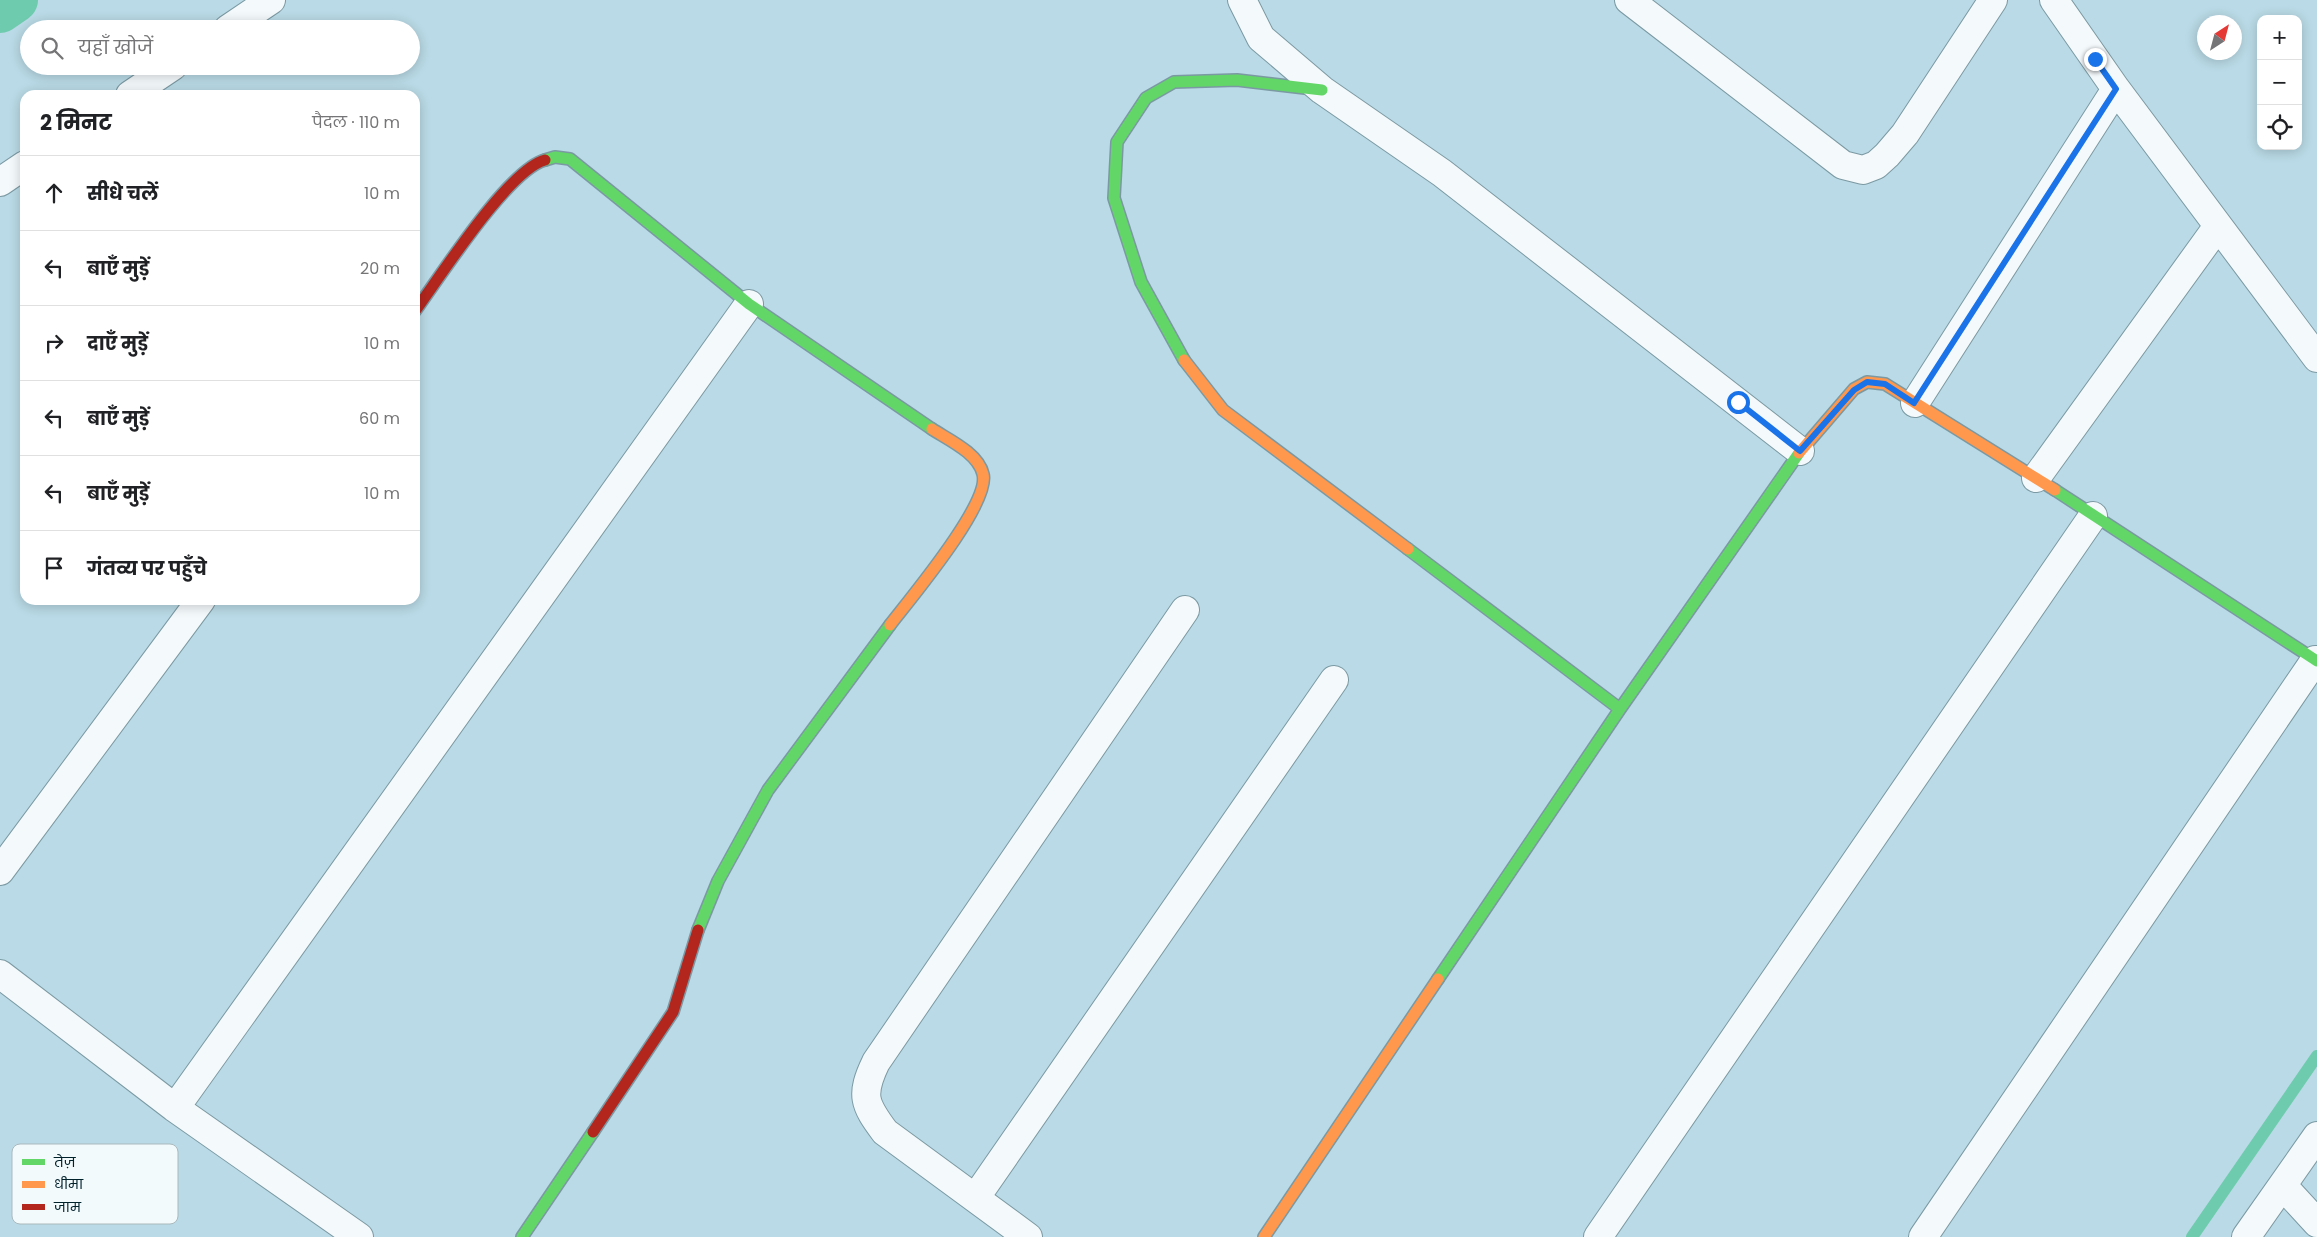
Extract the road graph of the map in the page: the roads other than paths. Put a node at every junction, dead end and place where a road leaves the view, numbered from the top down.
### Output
1 (271, 0) edge
2 (1242, 0) edge
3 (1629, 0) edge
4 (1993, 0) edge
5 (2054, 0) edge
6 (241, 20) edge
7 (159, 75) edge
8 (2116, 89) junction
9 (137, 90) edge
10 (1322, 90) junction
11 (20, 168) edge
12 (0, 182) edge
13 (2218, 226) junction
14 (420, 303) edge
15 (749, 304) junction
16 (2317, 358) edge
17 (1914, 403) junction
18 (1800, 451) junction
19 (2036, 478) junction
20 (2093, 516) junction
21 (197, 605) edge
22 (1185, 610) dead end
23 (2316, 659) edge
24 (1334, 680) dead end
25 (1620, 709) junction
26 (0, 871) edge
27 (0, 974) edge
28 (175, 1108) junction
29 (2317, 1136) edge
30 (2282, 1186) junction
31 (976, 1197) junction
32 (2317, 1223) edge
33 (359, 1237) edge
34 (522, 1237) edge
35 (1028, 1237) edge
36 (1264, 1237) edge
37 (1598, 1237) edge
38 (1923, 1237) edge
39 (2246, 1237) edge

1 - 6 street
2 - 10 street
3 - 4 street
5 - 8 street
7 - 9 street
8 - 13 street
8 - 17 street
10 - 18 street
10 - 25 street
11 - 12 street
13 - 16 street
13 - 19 street
14 - 15 street
15 - 28 street
15 - 34 street
17 - 18 street
17 - 19 street
18 - 25 street
19 - 20 street
20 - 23 street
20 - 37 street
21 - 26 street
22 - 31 street
23 - 38 street
24 - 31 street
25 - 36 street
27 - 28 street
28 - 33 street
29 - 30 street
30 - 32 street
30 - 39 street
31 - 35 street

